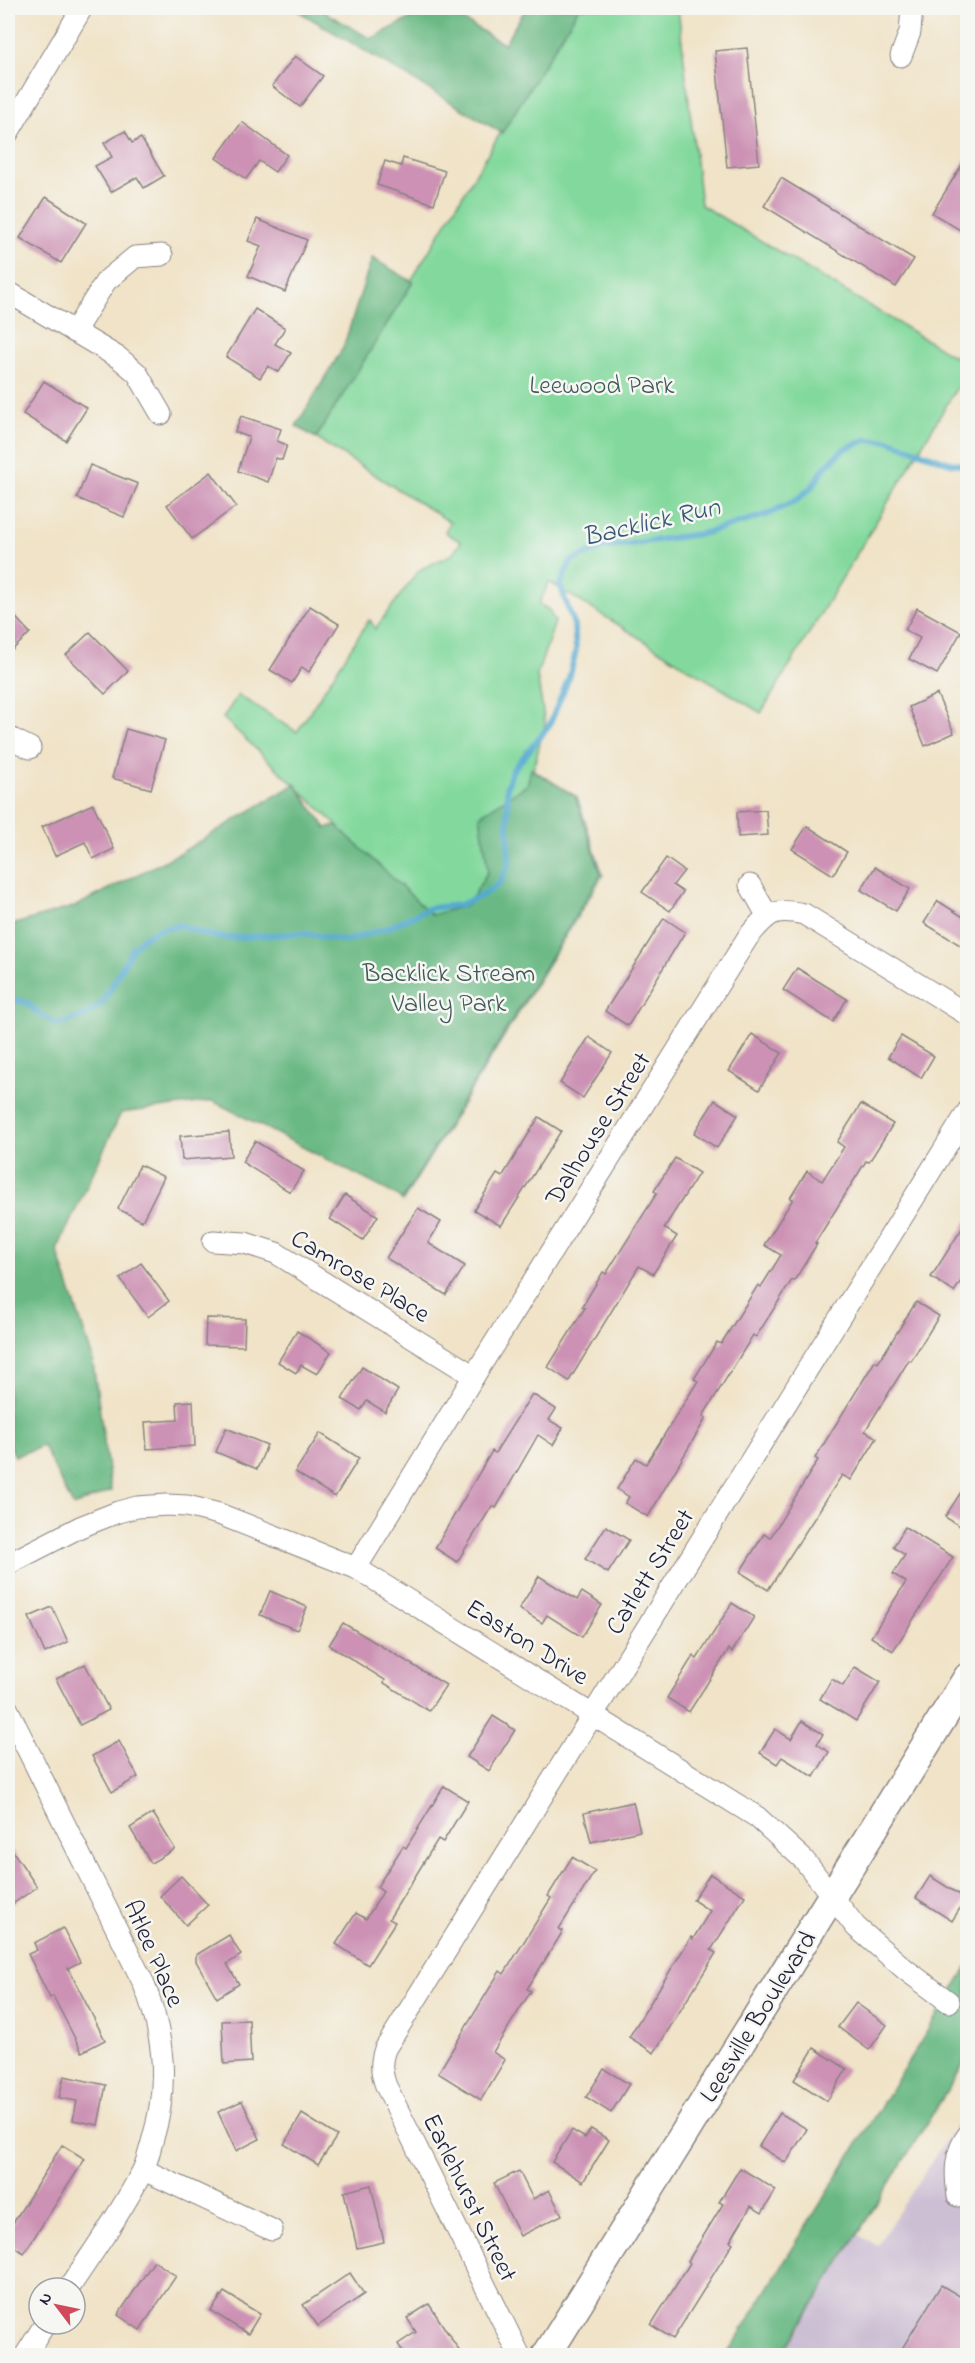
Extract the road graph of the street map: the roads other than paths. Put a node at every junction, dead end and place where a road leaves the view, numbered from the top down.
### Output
1 (82, 8) edge
2 (912, 8) edge
3 (901, 56) dead end
4 (8, 133) edge
5 (162, 255) dead end
6 (8, 292) edge
7 (74, 332) junction
8 (161, 414) dead end
9 (8, 737) edge
10 (30, 748) dead end
11 (750, 885) dead end
12 (767, 915) junction
13 (968, 1015) edge
14 (968, 1111) edge
15 (213, 1241) dead end
16 (474, 1376) junction
17 (8, 1564) edge
18 (356, 1568) junction
19 (968, 1677) edge
20 (8, 1710) edge
21 (592, 1713) junction
22 (832, 1896) junction
23 (950, 2002) dead end
24 (381, 2062) joint
25 (968, 2135) edge
26 (144, 2170) junction
27 (958, 2196) dead end
28 (272, 2230) dead end
29 (77, 2276) edge
30 (37, 2336) edge
31 (25, 2355) edge
32 (520, 2355) edge
33 (546, 2355) edge

1 - 4 street
2 - 3 street
5 - 7 street
6 - 7 street
7 - 8 street
9 - 10 street
11 - 12 street
12 - 13 street
12 - 16 street, Dalhouse Street
14 - 21 street, Catlett Street
15 - 16 street, Camrose Place
16 - 18 street, Dalhouse Street
17 - 18 street, Easton Drive
18 - 21 street, Easton Drive
19 - 22 street, Leesville Boulevard
20 - 26 street, Atlee Place
21 - 22 street, Easton Drive
21 - 24 street, Catlett Street
22 - 23 street, Easton Drive
22 - 33 street, Leesville Boulevard
24 - 32 street, Earlehurst Street
25 - 27 street
26 - 28 street
26 - 29 street, Atlee Place
30 - 31 street

